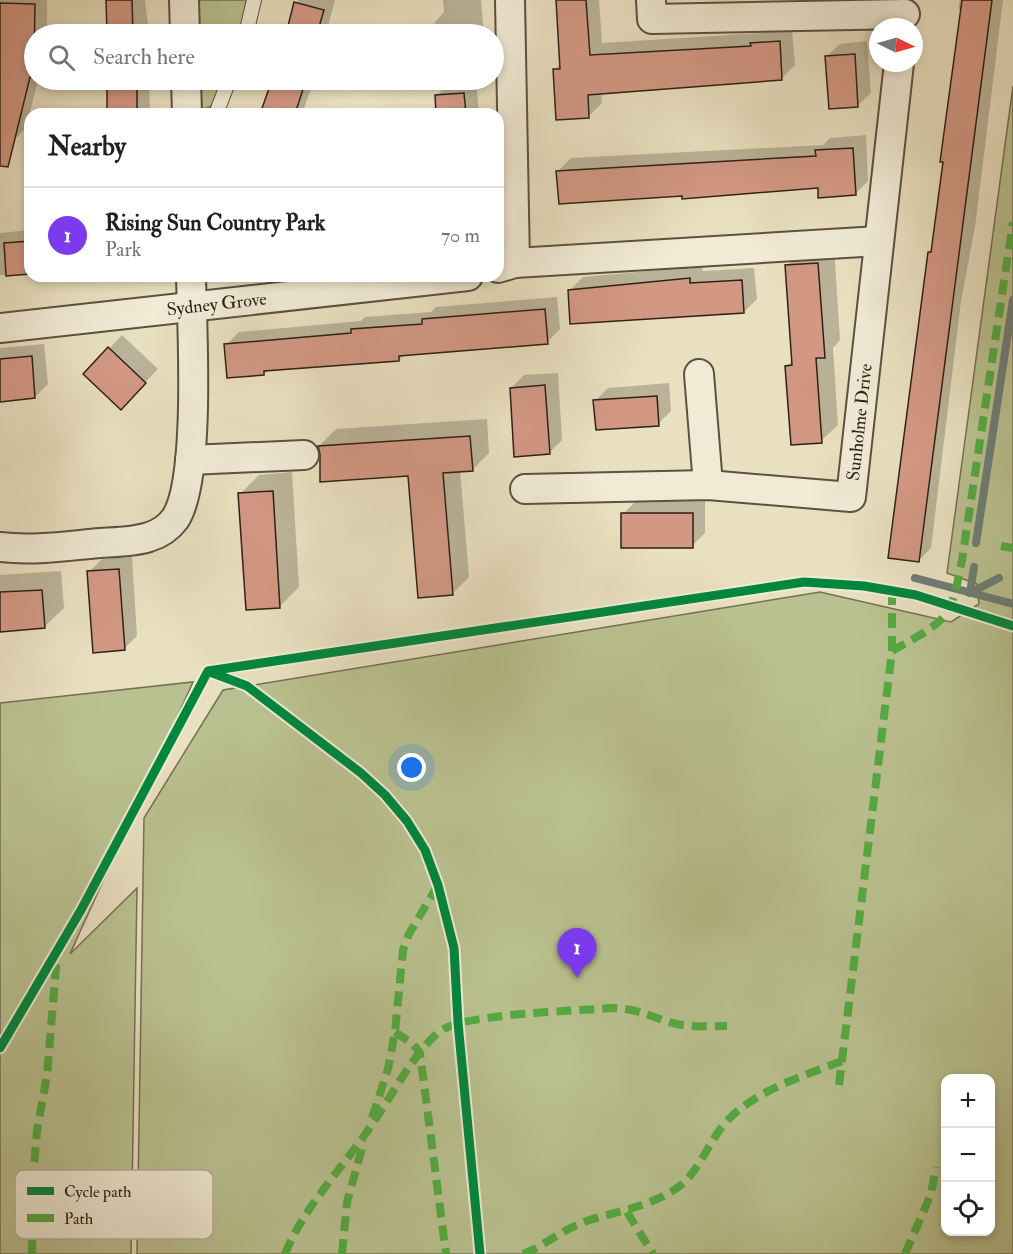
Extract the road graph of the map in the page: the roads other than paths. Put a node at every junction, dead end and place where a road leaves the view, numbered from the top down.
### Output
1 (184, 0) edge
2 (254, 0) edge
3 (510, 0) edge
4 (651, 0) edge
5 (905, 14) edge
6 (185, 24) edge
7 (248, 24) edge
8 (898, 72) edge
9 (186, 90) edge
10 (225, 90) edge
11 (187, 108) edge
12 (218, 108) edge
13 (879, 241) junction
14 (507, 266) edge
15 (191, 282) edge
16 (418, 282) edge
17 (192, 309) junction
18 (0, 328) edge
19 (699, 374) dead end
20 (304, 455) dead end
21 (190, 460) junction
22 (708, 485) junction
23 (525, 489) dead end
24 (0, 547) edge

1 - 6 street
2 - 7 lane
3 - 14 street
4 - 5 street
8 - 13 street, Sunholme Drive
9 - 11 street
10 - 12 lane
13 - 14 street
13 - 22 street, Sunholme Drive
15 - 17 street
16 - 17 street, Sydney Grove
17 - 18 street, Sydney Grove
17 - 21 street
19 - 22 street
20 - 21 street
21 - 24 street
22 - 23 street, Sunholme Drive

